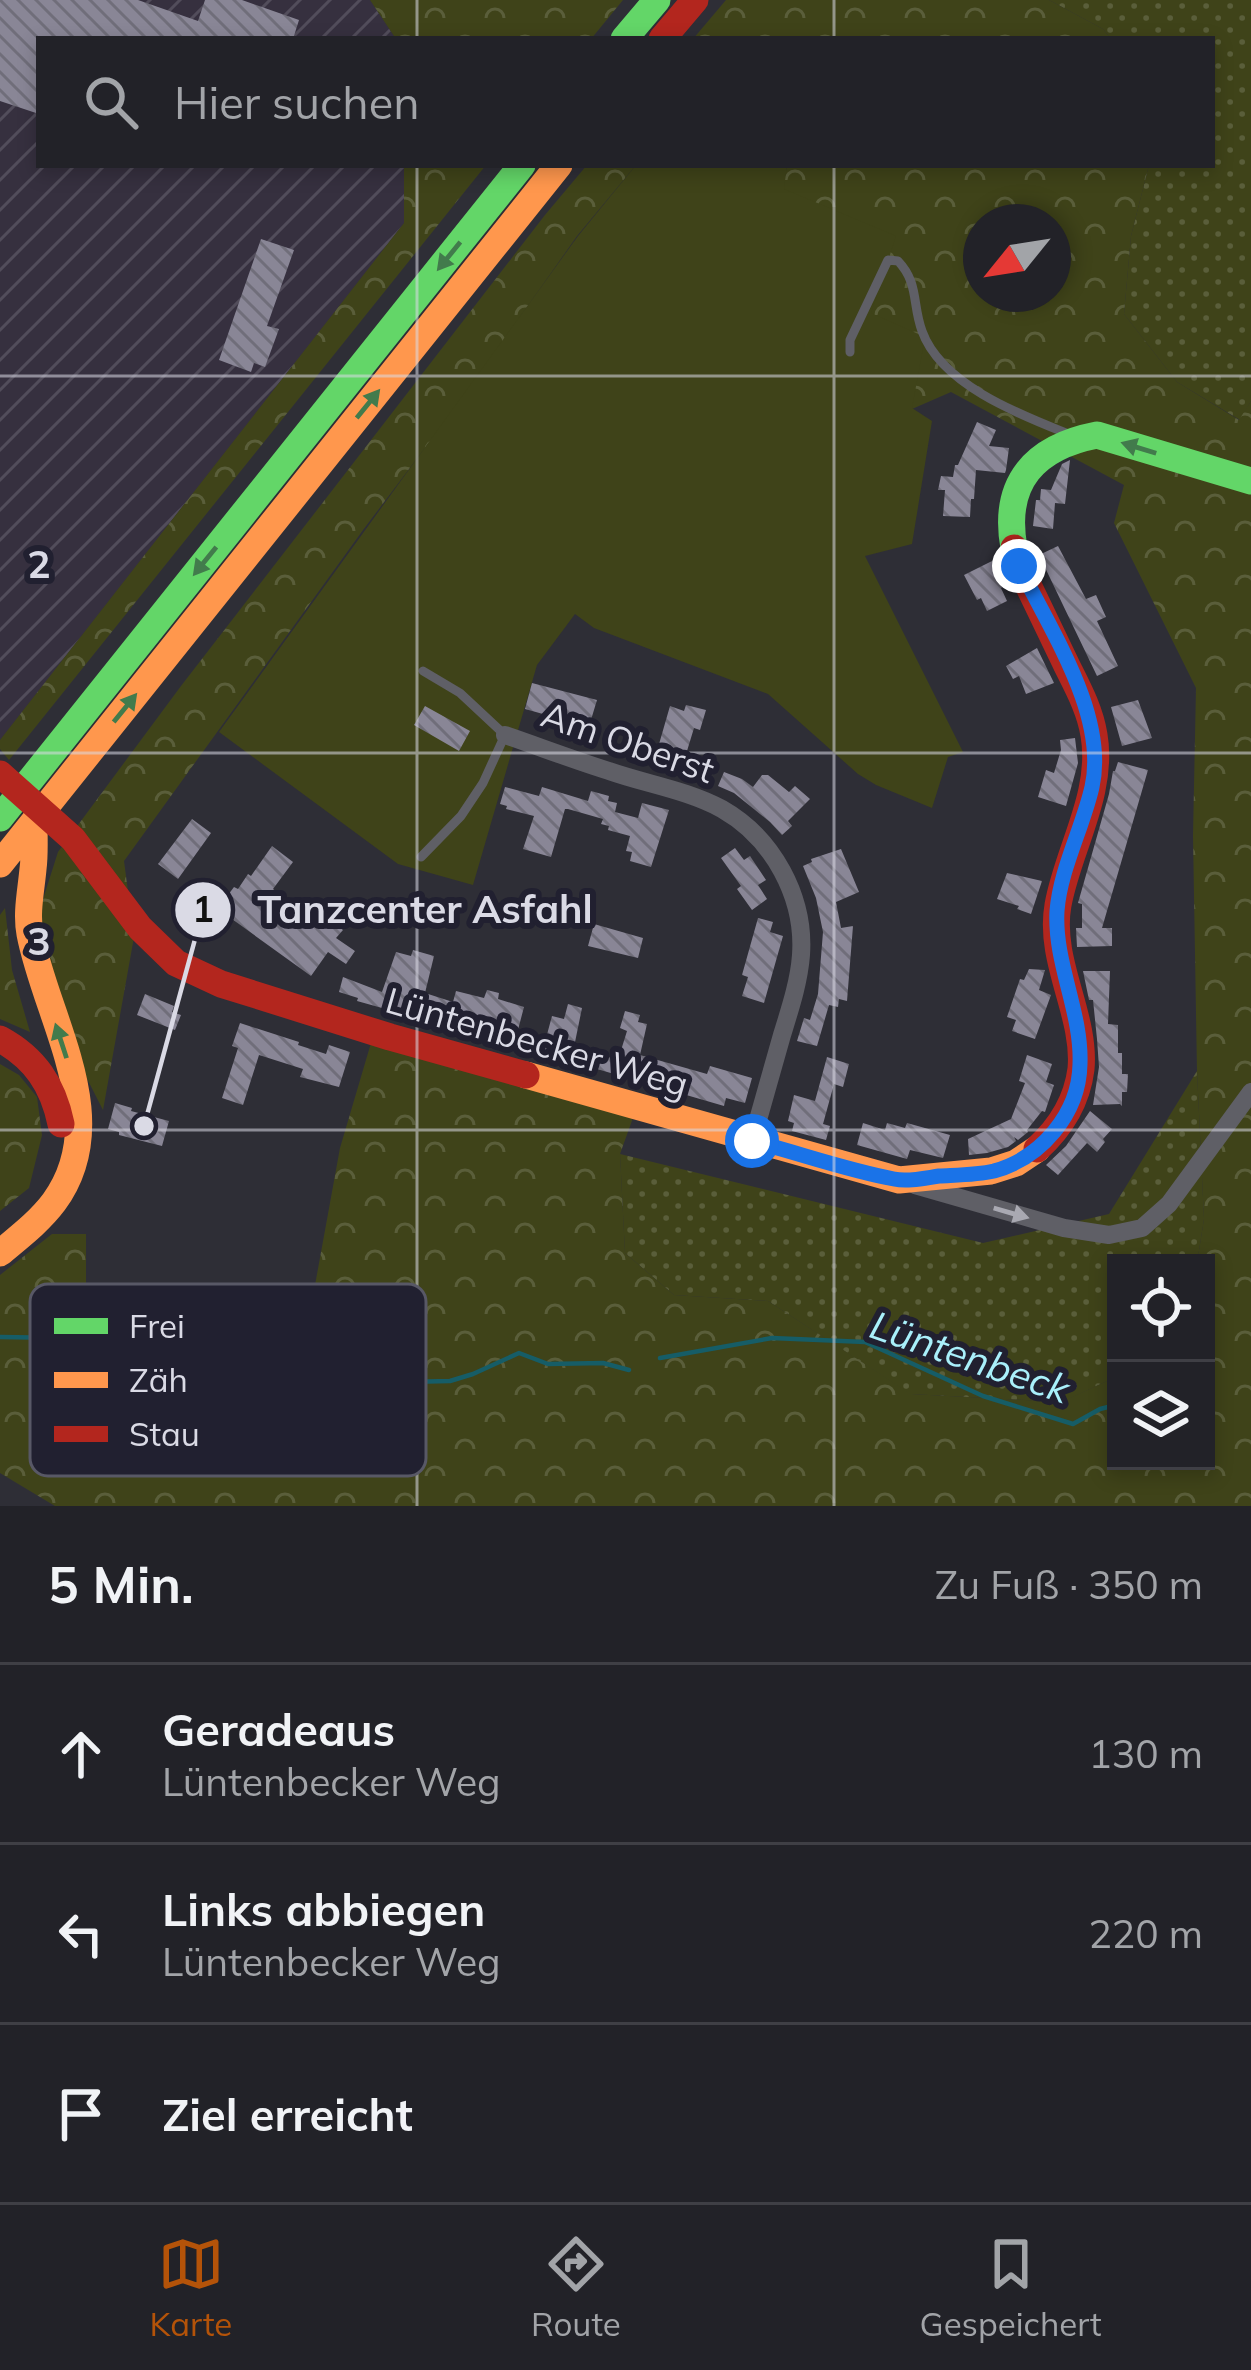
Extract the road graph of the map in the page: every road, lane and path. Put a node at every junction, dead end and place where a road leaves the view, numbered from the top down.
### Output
1 (657, 0) edge
2 (695, 0) edge
3 (627, 36) edge
4 (665, 36) edge
5 (520, 168) edge
6 (557, 168) edge
7 (850, 352) dead end
8 (1077, 437) junction
9 (1251, 481) edge
10 (423, 671) dead end
11 (505, 735) junction
12 (0, 775) edge
13 (10, 805) edge
14 (34, 824) junction
15 (421, 857) dead end
16 (0, 864) edge
17 (0, 1039) edge
18 (1251, 1092) edge
19 (752, 1141) junction
20 (898, 1180) junction
21 (0, 1231) edge
22 (0, 1253) edge

1 - 3 main road
2 - 4 main road
5 -> 13 main road
14 -> 6 main road
7 - 8 lane
9 -> 8 main road
8 - 20 main road, Lüntenbecker Weg
10 - 11 lane
11 - 15 lane
11 - 19 street, Am Oberst
12 - 19 main road, Lüntenbecker Weg
14 - 16 main road
22 -> 14 main road
17 - 21 main road
20 -> 18 street
19 - 20 main road, Lüntenbecker Weg

